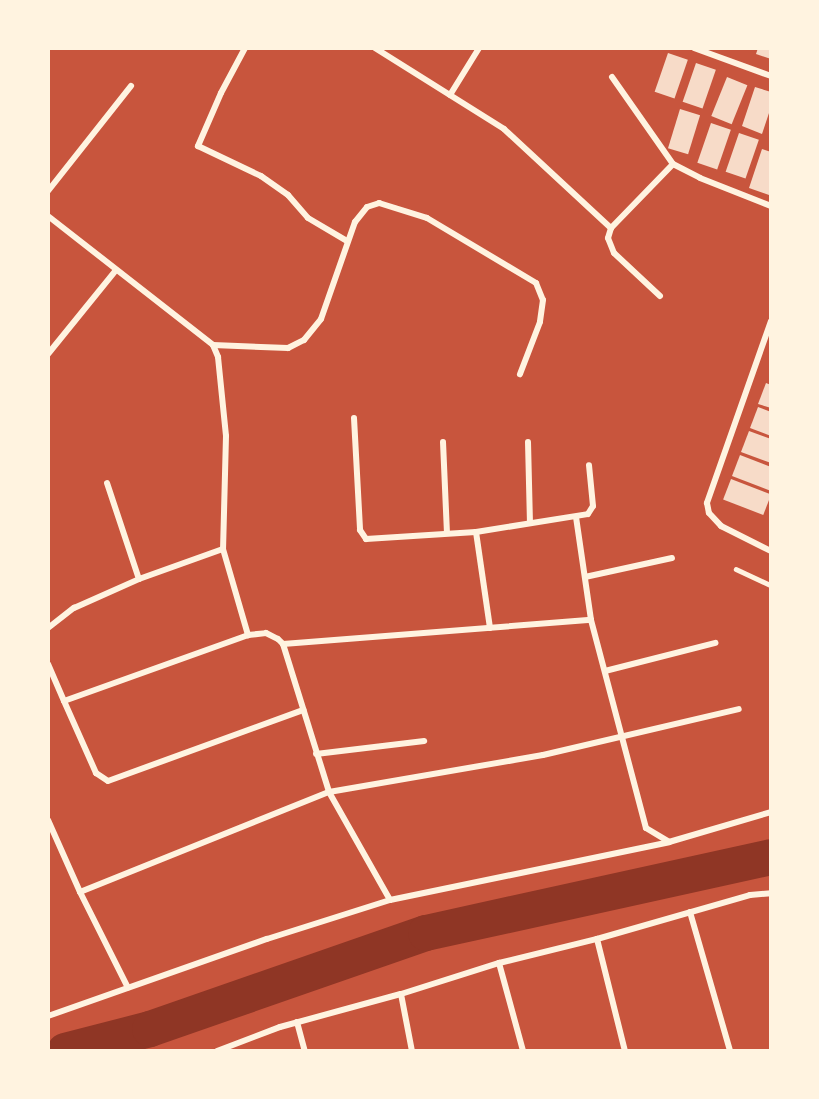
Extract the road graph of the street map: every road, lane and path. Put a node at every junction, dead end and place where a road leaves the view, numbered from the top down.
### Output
1 (245, 48) edge
2 (375, 48) edge
3 (479, 48) edge
4 (694, 48) edge
5 (771, 76) edge
6 (612, 77) dead end
7 (130, 86) dead end
8 (450, 95) junction
9 (673, 164) junction
10 (48, 191) edge
11 (771, 206) edge
12 (48, 216) edge
13 (611, 228) junction
14 (347, 241) junction
15 (116, 270) junction
16 (660, 296) dead end
17 (771, 321) edge
18 (213, 345) junction
19 (48, 354) edge
20 (520, 374) dead end
21 (354, 418) dead end
22 (443, 442) dead end
23 (528, 442) dead end
24 (590, 465) dead end
25 (108, 483) dead end
26 (576, 517) junction
27 (530, 523) junction
28 (476, 532) junction
29 (447, 533) junction
30 (223, 549) junction
31 (771, 551) edge
32 (672, 558) dead end
33 (736, 569) dead end
34 (585, 578) junction
35 (140, 579) junction
36 (771, 585) edge
37 (591, 620) junction
38 (48, 628) edge
39 (490, 628) junction
40 (248, 634) junction
41 (715, 643) dead end
42 (284, 644) junction
43 (48, 664) edge
44 (605, 671) junction
45 (64, 701) junction
46 (739, 709) dead end
47 (303, 710) junction
48 (622, 737) junction
49 (424, 741) dead end
50 (316, 754) junction
51 (329, 792) junction
52 (771, 812) edge
53 (48, 820) edge
54 (56, 837) junction
55 (48, 841) edge
56 (669, 842) junction
57 (80, 892) junction
58 (771, 893) edge
59 (390, 900) junction
60 (690, 912) junction
61 (597, 939) junction
62 (500, 963) junction
63 (128, 988) junction
64 (401, 994) junction
65 (48, 1016) edge
66 (297, 1022) junction
67 (217, 1051) edge
68 (305, 1051) edge
69 (412, 1051) edge
70 (523, 1051) edge
71 (625, 1051) edge
72 (730, 1051) edge

1 - 14 street
2 - 8 street
3 - 8 street
4 - 5 street
6 - 9 street
7 - 10 street
8 - 13 street
9 - 11 street
9 - 13 street
12 - 15 street
13 - 16 street
14 - 18 street
14 - 20 street
15 - 18 street
15 - 19 street
17 - 31 street
18 - 30 street
21 - 29 street
22 - 29 street
23 - 27 street
24 - 26 street
25 - 35 street
26 - 27 street
26 - 34 street
27 - 28 street
28 - 29 street
28 - 39 street
30 - 35 street
30 - 40 street
32 - 34 street
33 - 36 lane
34 - 37 street
35 - 38 street
37 - 39 street
37 - 44 street
39 - 42 street
40 - 42 street
40 - 45 street
41 - 44 street
42 - 47 street
43 - 45 street
44 - 48 street
45 - 47 street
46 - 48 street
47 - 50 street
48 - 51 street
48 - 56 street
49 - 50 street
50 - 51 street
51 - 57 street
51 - 59 street
52 - 56 street
53 - 54 street
54 - 55 street
54 - 57 street
56 - 59 street
57 - 63 street
58 - 60 street
59 - 63 street
60 - 61 street
60 - 72 street
61 - 62 street
61 - 71 street
62 - 64 street
62 - 70 street
63 - 65 street
64 - 66 street
64 - 69 street
66 - 67 street
66 - 68 street

